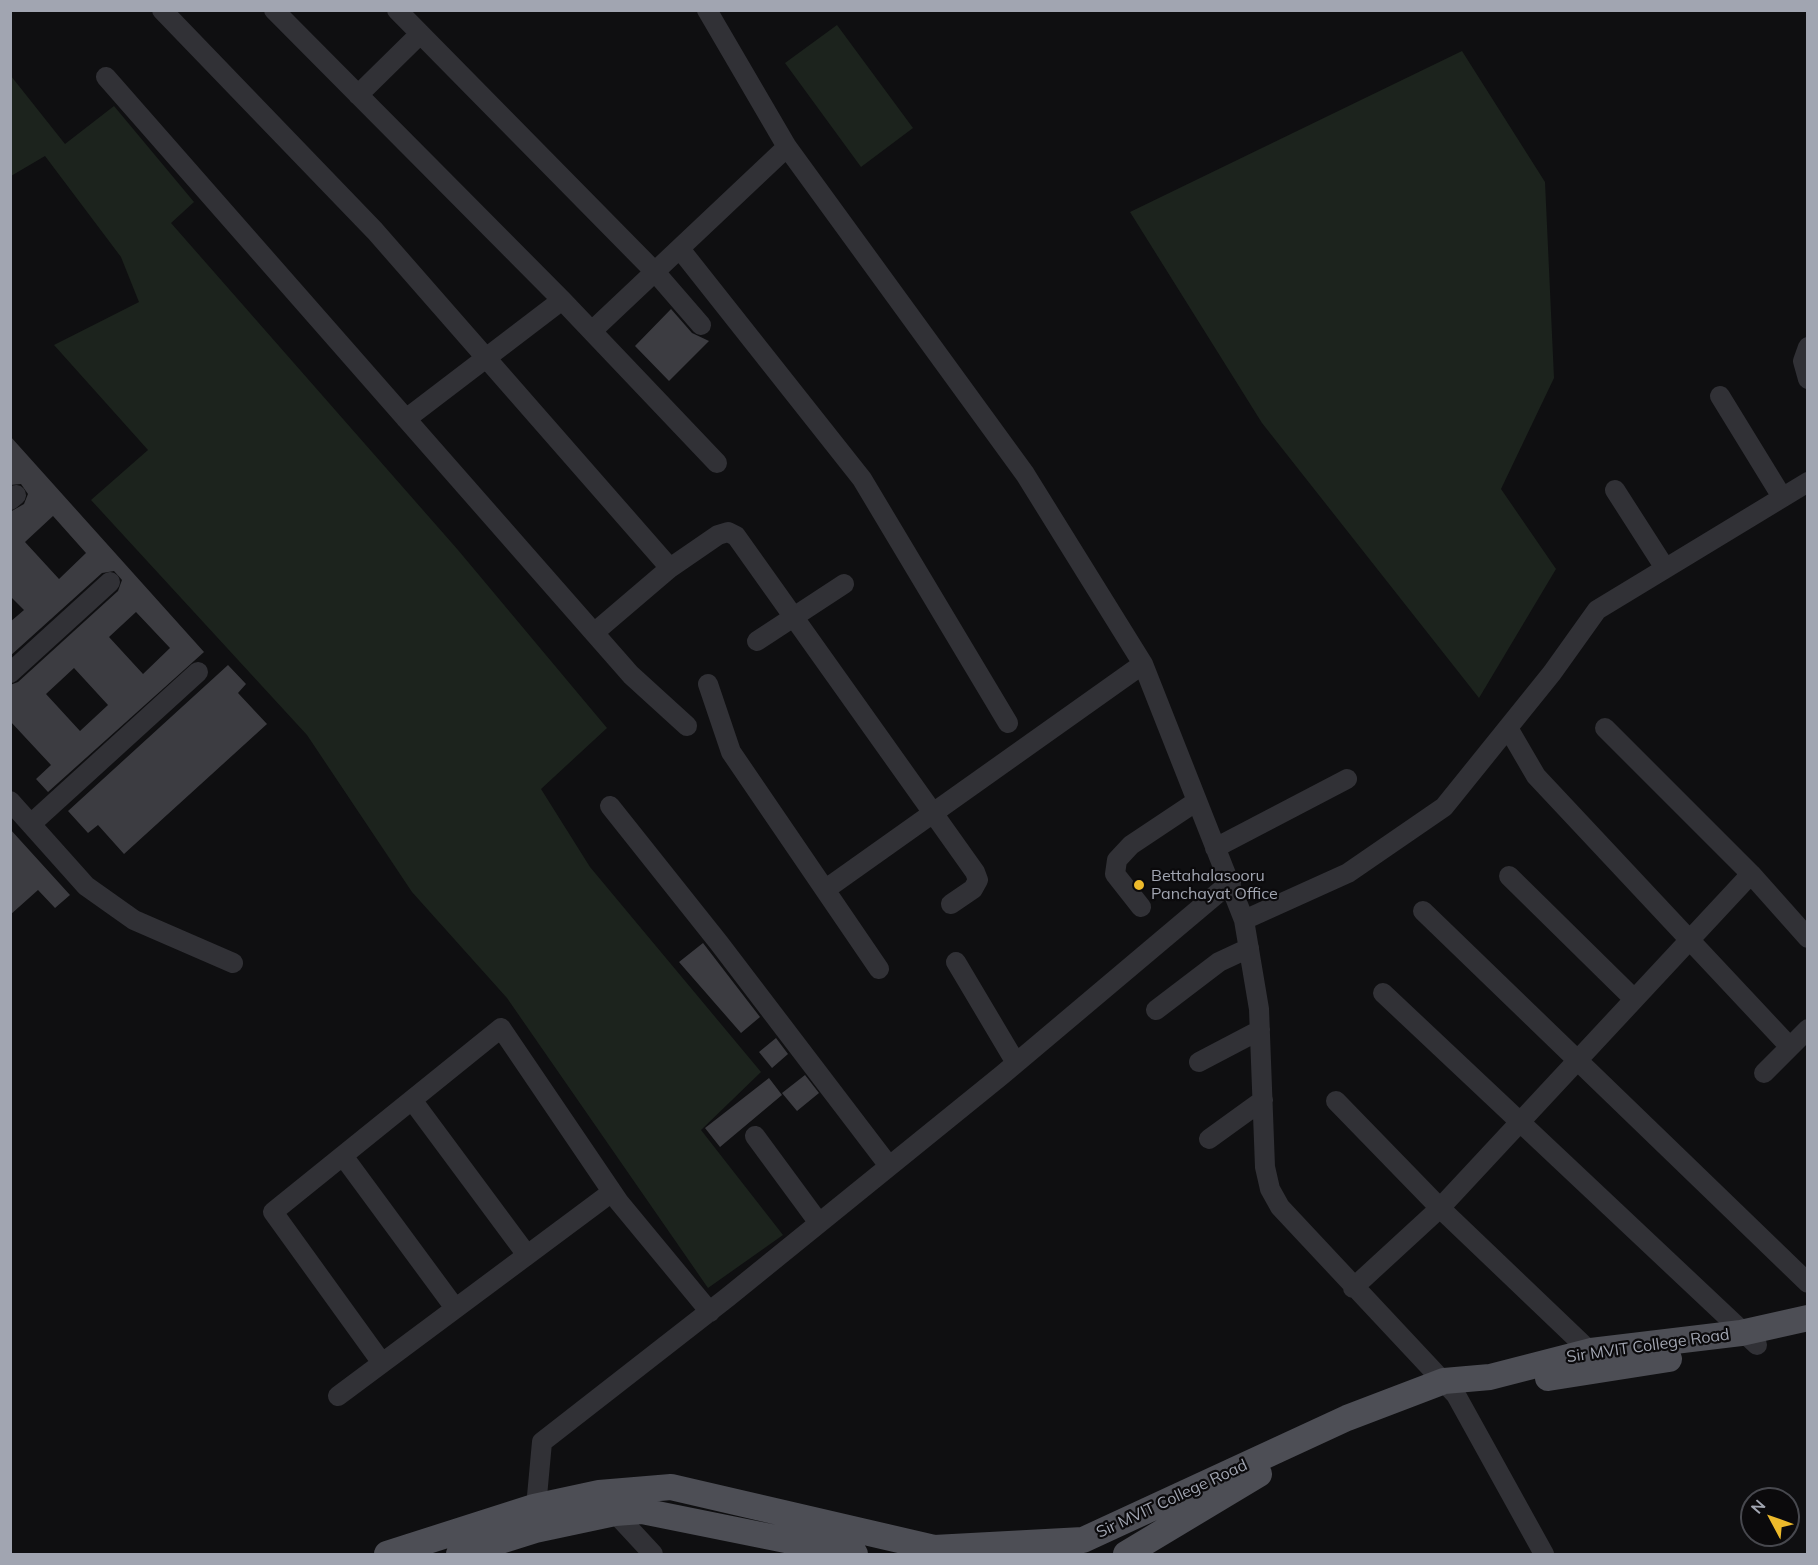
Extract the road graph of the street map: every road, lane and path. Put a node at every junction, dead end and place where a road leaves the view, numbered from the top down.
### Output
1 (162, 10) edge
2 (274, 10) edge
3 (397, 10) edge
4 (707, 10) edge
5 (420, 34) junction
6 (106, 77) dead end
7 (358, 95) junction
8 (787, 147) junction
9 (680, 249) junction
10 (656, 273) junction
11 (562, 300) junction
12 (701, 325) dead end
13 (592, 331) junction
14 (1808, 346) edge
15 (488, 358) junction
16 (1808, 379) edge
17 (1720, 396) dead end
18 (406, 419) junction
19 (717, 464) dead end
20 (1808, 482) edge
21 (1615, 490) dead end
22 (1782, 497) junction
23 (670, 568) junction
24 (1665, 568) junction
25 (110, 582) dead end
26 (844, 584) dead end
27 (795, 616) junction
28 (595, 632) junction
29 (757, 641) dead end
30 (1143, 664) junction
31 (198, 672) dead end
32 (10, 673) edge
33 (708, 684) dead end
34 (1008, 723) dead end
35 (687, 726) dead end
36 (1508, 728) junction
37 (1605, 728) dead end
38 (1347, 779) dead end
39 (10, 801) edge
40 (1197, 801) junction
41 (610, 806) dead end
42 (933, 813) junction
43 (31, 824) junction
44 (1215, 848) junction
45 (1752, 874) junction
46 (1509, 876) dead end
47 (1231, 882) junction
48 (826, 889) junction
49 (951, 904) dead end
50 (1141, 907) dead end
51 (1424, 911) dead end
52 (1245, 920) junction
53 (1808, 938) edge
54 (1689, 940) junction
55 (1249, 948) junction
56 (956, 962) dead end
57 (233, 963) dead end
58 (879, 969) dead end
59 (1383, 993) dead end
60 (1634, 999) junction
61 (1156, 1010) dead end
62 (1808, 1029) edge
63 (1260, 1030) junction
64 (1790, 1047) junction
65 (1577, 1061) junction
66 (1199, 1062) dead end
67 (1016, 1063) junction
68 (1764, 1073) dead end
69 (412, 1100) junction
70 (1263, 1100) junction
71 (1336, 1101) dead end
72 (1520, 1121) junction
73 (755, 1136) dead end
74 (1209, 1139) dead end
75 (343, 1156) junction
76 (889, 1166) junction
77 (612, 1192) junction
78 (1440, 1208) junction
79 (819, 1223) junction
80 (527, 1255) junction
81 (1808, 1283) edge
82 (1353, 1288) junction
83 (455, 1308) junction
84 (710, 1311) junction
85 (1808, 1318) edge
86 (1808, 1332) edge
87 (1750, 1339) junction
88 (1598, 1360) junction
89 (382, 1363) junction
90 (1449, 1389) junction
91 (338, 1396) dead end
92 (615, 1513) junction
93 (535, 1518) junction
94 (387, 1554) edge
95 (459, 1554) edge
96 (653, 1554) edge
97 (855, 1554) edge
98 (1126, 1554) edge
99 (1544, 1554) edge

1 - 15 street
2 - 7 street
3 - 5 street
4 - 8 street
5 - 7 street
5 - 10 street
6 - 18 street
7 - 11 street
8 - 9 street
8 - 30 street
9 - 10 street
9 - 34 street
10 - 12 street
10 - 13 street
11 - 13 street
11 - 15 street
13 - 19 street
14 - 16 street
15 - 18 street
15 - 23 street
17 - 22 street
18 - 28 street
20 - 22 street
21 - 24 street
22 - 24 street
23 - 27 street
23 - 28 street
24 - 36 street
25 - 32 street
26 - 27 street
27 - 29 street
27 - 42 street
28 - 35 street
30 - 40 street
30 - 42 street
31 - 43 street
33 - 48 street
36 - 52 street
36 - 54 street
37 - 45 street
38 - 44 street
39 - 43 street
40 - 44 street
40 - 50 street
41 - 76 street
42 - 48 street
42 - 49 street
43 - 57 street
44 - 47 street
45 - 53 street
45 - 54 street
46 - 60 street
47 - 52 street
47 - 67 street
48 - 58 street
51 - 65 street
52 - 55 street
54 - 60 street
54 - 64 street
55 - 61 street
55 - 63 street
56 - 67 street
59 - 72 street
60 - 65 street
62 - 64 street
63 - 66 street
63 - 70 street
64 - 68 street
65 - 72 street
65 - 81 street
67 - 76 street
69 - 75 street
69 - 77 street
69 - 80 street
70 - 74 street
70 - 82 street
71 - 78 street
72 - 78 street
72 - 87 street
73 - 79 street
75 - 83 street
75 - 89 street
76 - 79 street
77 - 80 street
77 - 84 street
78 - 82 street
78 - 88 street
79 - 84 street
80 - 83 street
82 - 90 street
83 - 89 street
84 - 93 street
85 - 87 main road, Sir MVIT College Road
86 - 87 main road, Sir MVIT College Road
87 - 88 main road, Sir MVIT College Road
88 - 90 main road, Sir MVIT College Road
89 - 91 street
90 - 93 main road, Sir MVIT College Road
90 - 98 main road, Sir MVIT College Road
90 - 99 street
92 - 93 main road, Sir MVIT College Road
92 - 96 street
92 - 97 main road, Sir MVIT College Road
93 - 94 main road, Sir MVIT College Road
93 - 95 main road, Sir MVIT College Road

